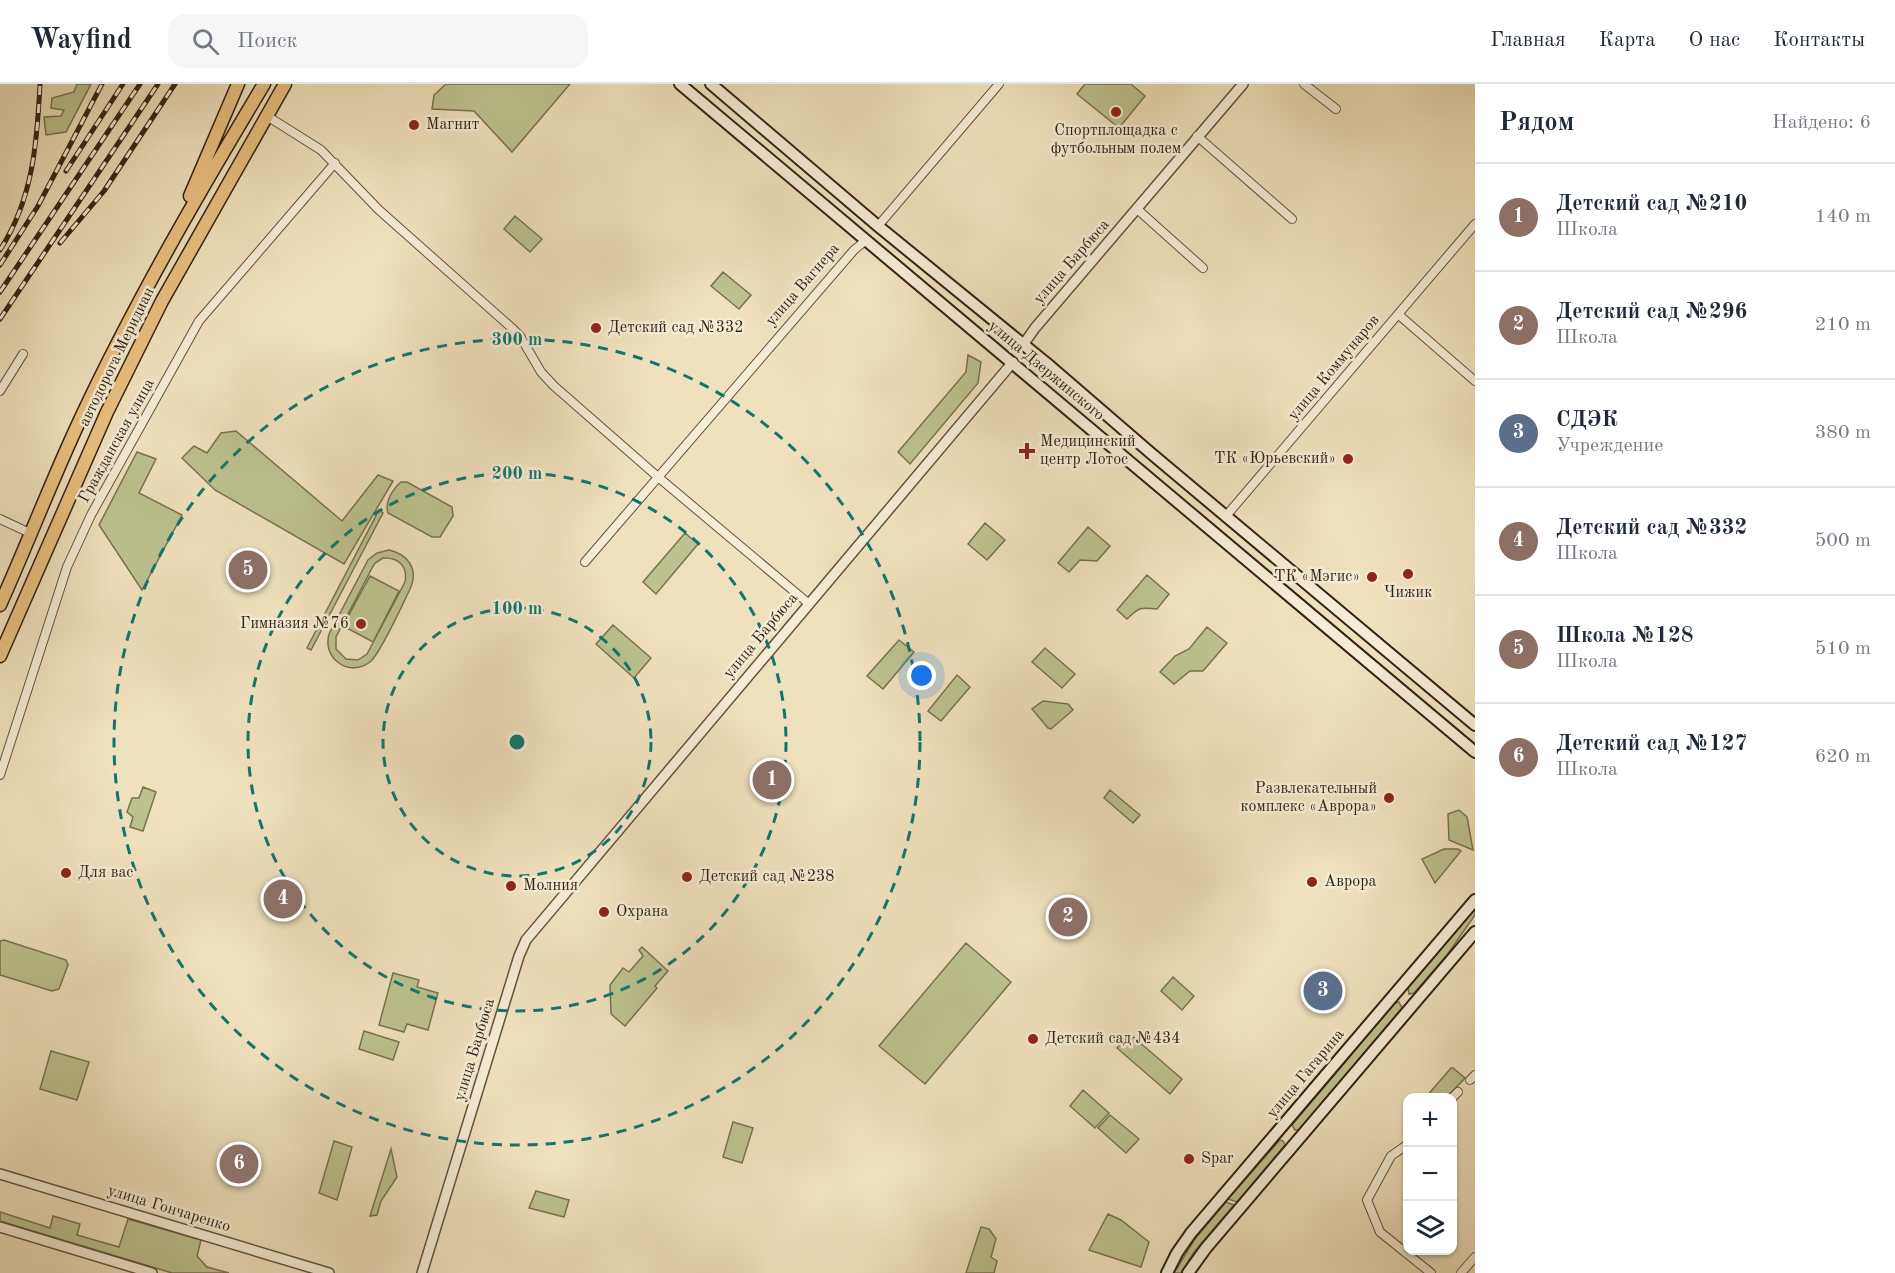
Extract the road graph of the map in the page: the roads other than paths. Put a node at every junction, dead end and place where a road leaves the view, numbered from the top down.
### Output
1 (238, 84) edge
2 (264, 84) edge
3 (285, 84) edge
4 (680, 84) edge
5 (711, 84) edge
6 (999, 84) edge
7 (1243, 84) edge
8 (1304, 84) edge
9 (1336, 109) dead end
10 (267, 116) junction
11 (1197, 136) junction
12 (334, 163) junction
13 (1137, 209) junction
14 (1292, 219) dead end
15 (1475, 224) edge
16 (878, 225) junction
17 (866, 240) junction
18 (172, 241) junction
19 (1203, 268) dead end
20 (1399, 315) junction
21 (1023, 345) junction
22 (23, 354) dead end
23 (1013, 362) junction
24 (1475, 381) edge
25 (0, 391) edge
26 (658, 477) junction
27 (1226, 516) junction
28 (0, 519) edge
29 (1213, 530) junction
30 (32, 534) junction
31 (585, 562) dead end
32 (1311, 587) junction
33 (1298, 602) junction
34 (808, 603) junction
35 (0, 605) edge
36 (0, 656) edge
37 (1475, 725) edge
38 (1475, 752) edge
39 (0, 775) edge
40 (1475, 900) edge
41 (1475, 932) edge
42 (1396, 991) junction
43 (1413, 1005) junction
44 (1280, 1129) junction
45 (1295, 1142) junction
46 (1403, 1147) edge
47 (0, 1174) edge
48 (0, 1227) edge
49 (1475, 1257) edge
50 (152, 1273) edge
51 (329, 1273) edge
52 (422, 1273) edge
53 (1167, 1273) edge
54 (1188, 1273) edge
55 (1431, 1273) edge
56 (1461, 1273) edge

1 - 18 main road
2 - 18 main road, автодорога Меридиан
3 - 10 main road, автодорога Меридиан
4 - 17 main road, улица Дзержинского
5 - 16 main road, улица Дзержинского
6 - 16 street, улица Вагнера
7 - 11 street, улица Барбюса
8 - 9 street
10 - 12 street
10 - 36 main road, автодорога Меридиан
11 - 13 street, улица Барбюса
11 - 14 street
12 - 26 street
12 - 39 street, Гражданская улица
13 - 19 street
13 - 21 street, улица Барбюса
15 - 20 street, улица Коммунаров
16 - 17 main road, улица Вагнера
16 - 21 main road, улица Дзержинского
17 - 23 main road, улица Дзержинского
17 - 26 street, улица Вагнера
18 - 30 main road, автодорога Меридиан
20 - 24 street
20 - 27 street, улица Коммунаров
21 - 23 main road, улица Барбюса
21 - 27 main road, улица Дзержинского
22 - 25 street
23 - 29 main road, улица Дзержинского
23 - 34 street, улица Барбюса
26 - 31 street, улица Вагнера
26 - 34 street
27 - 29 main road, улица Коммунаров
27 - 32 main road, улица Дзержинского
28 - 30 street
29 - 33 main road, улица Дзержинского
30 - 35 main road, автодорога Меридиан
32 - 33 main road
32 - 37 main road, улица Дзержинского
33 - 38 main road, улица Дзержинского
34 - 52 street, улица Барбюса
40 - 42 main road, улица Гагарина
41 - 43 main road
42 - 43 main road
42 - 44 main road, улица Гагарина
43 - 45 main road
44 - 45 main road
44 - 53 main road, улица Гагарина
45 - 54 main road
46 - 55 street
47 - 51 street, улица Гончаренко
48 - 50 street
49 - 56 street

